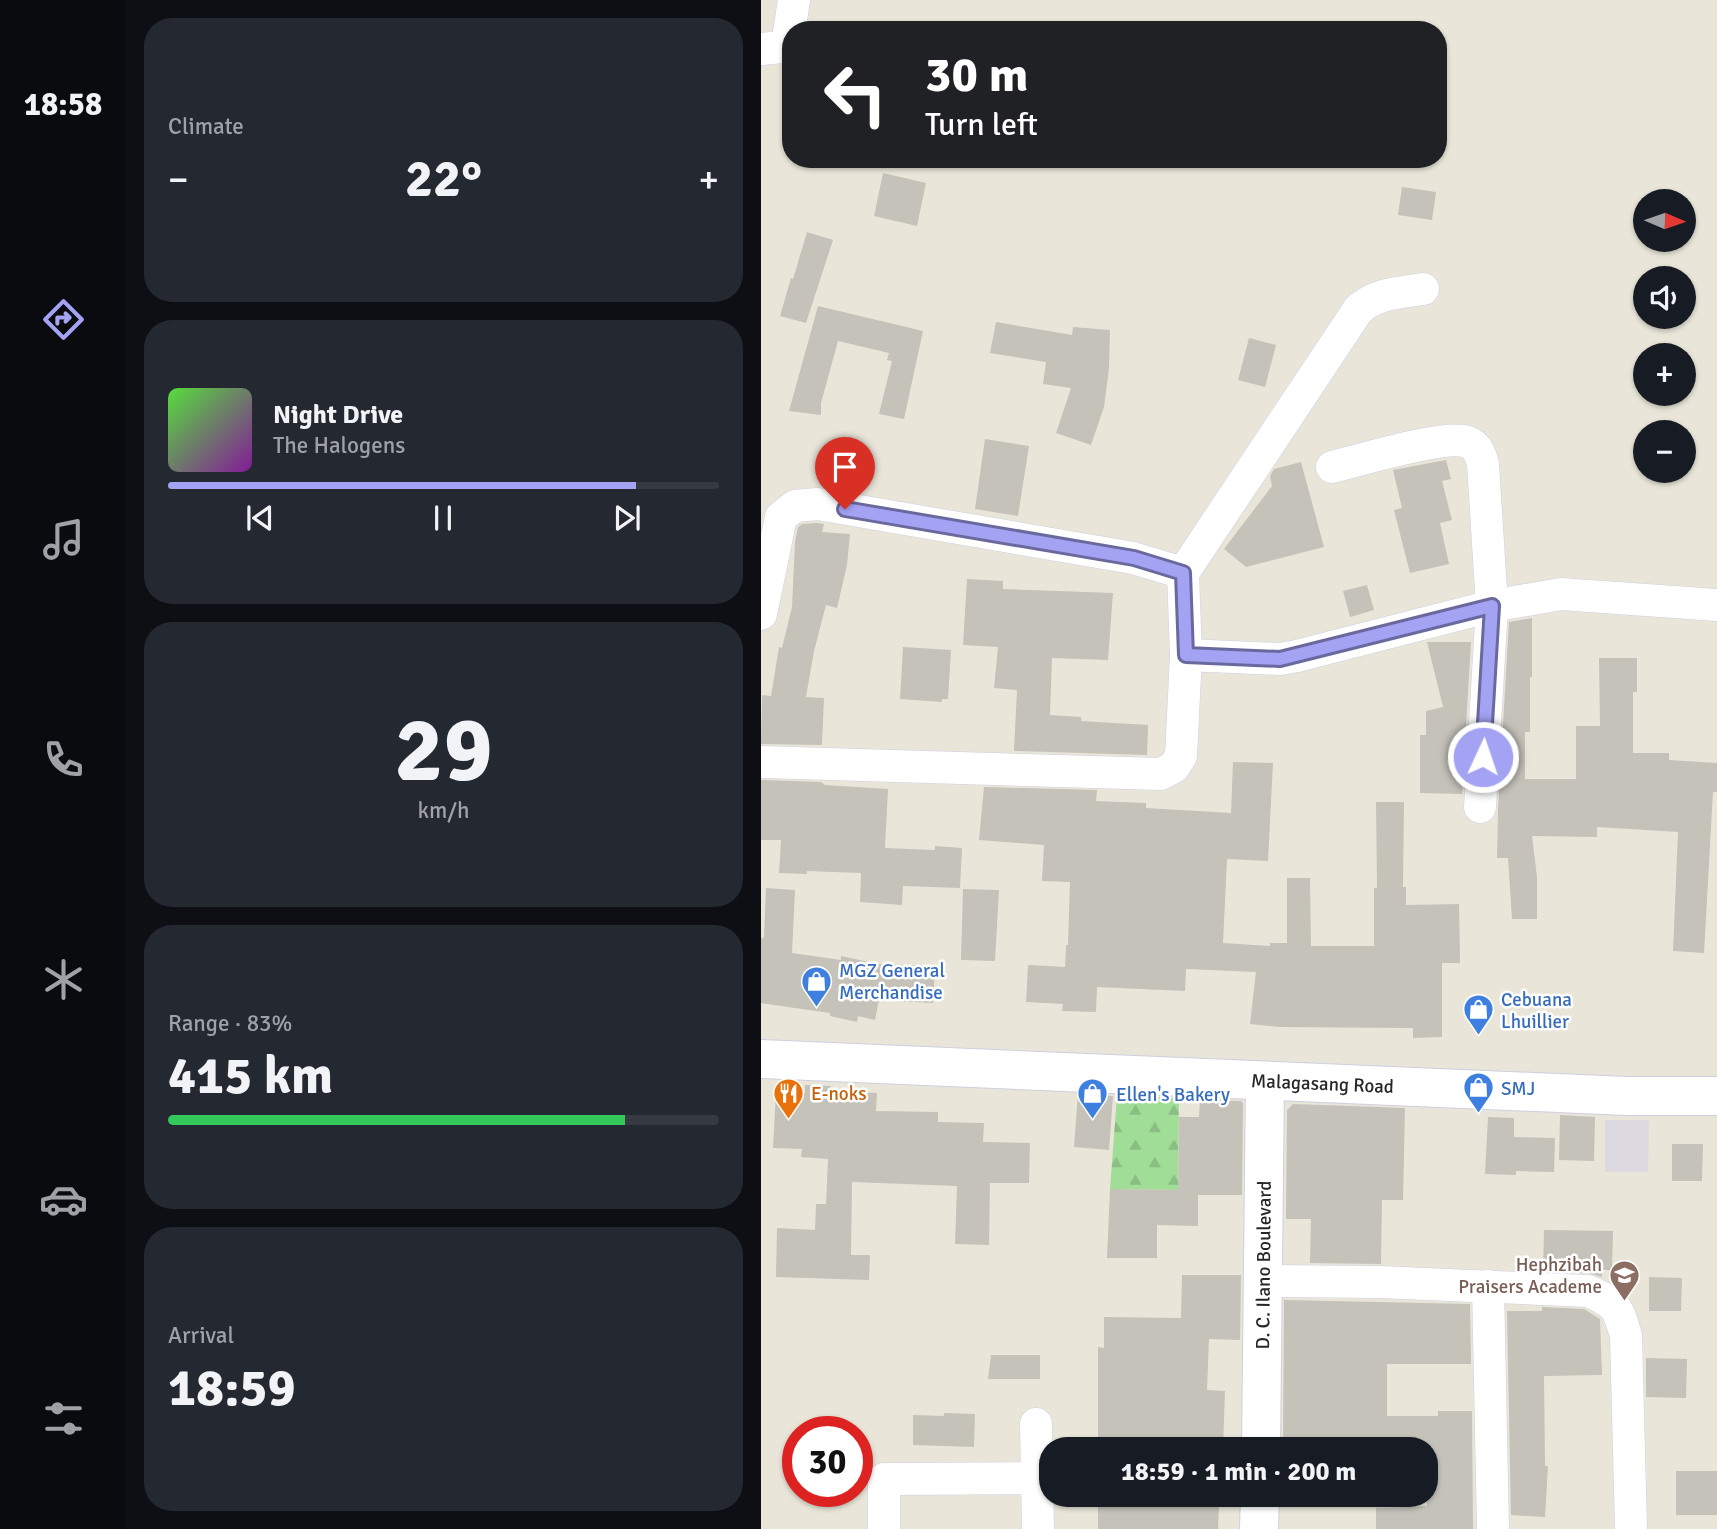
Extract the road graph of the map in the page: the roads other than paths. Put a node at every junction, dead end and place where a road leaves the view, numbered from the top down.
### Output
1 (794, 0) edge
2 (791, 21) edge
3 (782, 47) edge
4 (761, 49) edge
5 (1423, 289) dead end
6 (1331, 467) dead end
7 (1183, 573) junction
8 (1717, 605) edge
9 (1492, 606) junction
10 (761, 614) edge
11 (1186, 655) junction
12 (761, 762) edge
13 (1480, 807) dead end
14 (761, 1059) edge
15 (1265, 1081) junction
16 (1717, 1096) edge
17 (1264, 1281) junction
18 (1488, 1286) junction
19 (1036, 1424) dead end
20 (1261, 1437) edge
21 (1037, 1478) junction
22 (1260, 1507) edge
23 (884, 1529) edge
24 (1038, 1529) edge
25 (1259, 1529) edge
26 (1493, 1529) edge
27 (1631, 1529) edge

1 - 2 street
3 - 4 street
5 - 7 street
6 - 9 street
7 - 10 street
7 - 11 street
8 - 9 street
9 - 11 street
9 - 13 street
11 - 12 street
14 - 15 main road, Malagasang Road
15 - 16 main road, Malagasang Road
15 - 17 main road, D. C. Ilano Boulevard
17 - 18 street
17 - 20 main road, D. C. Ilano Boulevard
18 - 26 street
18 - 27 street
19 - 21 street
21 - 23 street
21 - 24 street
22 - 25 main road

